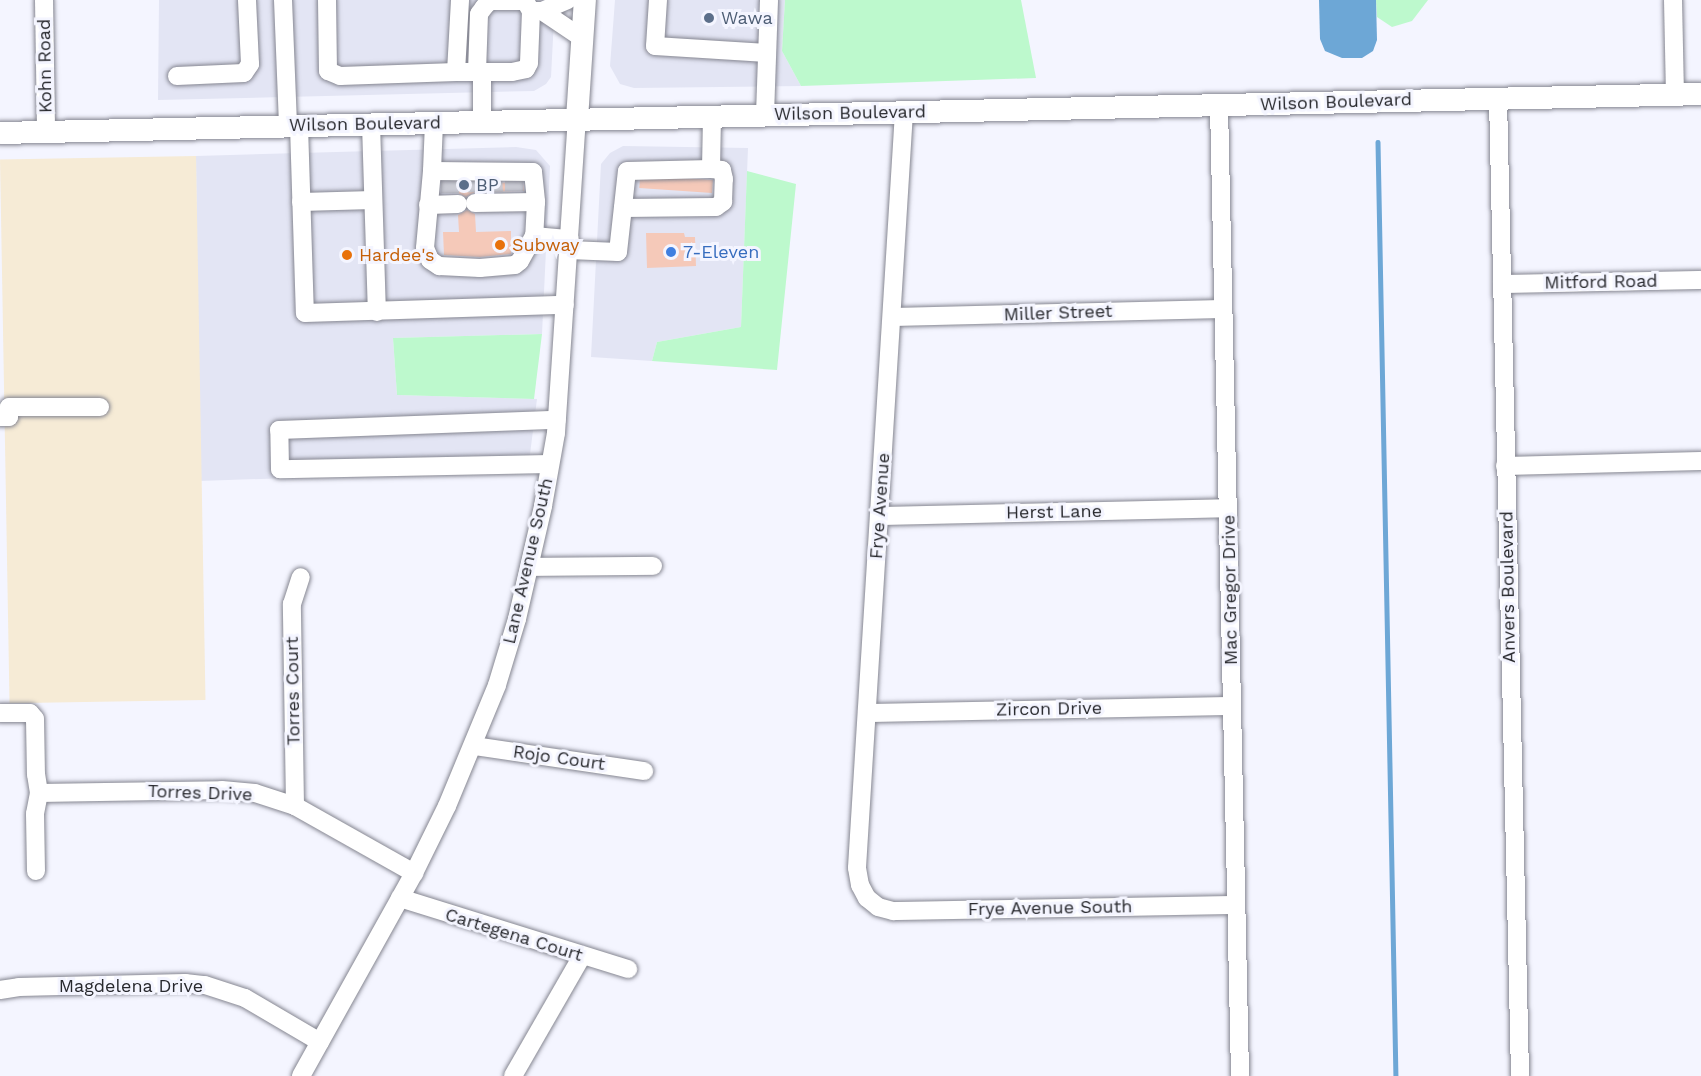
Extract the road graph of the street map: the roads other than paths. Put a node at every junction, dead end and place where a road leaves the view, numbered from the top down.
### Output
1 (45, 0) edge
2 (247, 0) edge
3 (283, 0) edge
4 (327, 0) edge
5 (460, 0) edge
6 (568, 0) edge
7 (585, 0) edge
8 (658, 0) edge
9 (769, 0) edge
10 (1673, 0) edge
11 (537, 11) junction
12 (582, 38) junction
13 (767, 53) junction
14 (456, 72) junction
15 (479, 72) junction
16 (177, 76) dead end
17 (1675, 94) junction
18 (1701, 94) edge
19 (1498, 98) junction
20 (1219, 105) junction
21 (904, 112) junction
22 (712, 115) junction
23 (765, 115) junction
24 (577, 119) junction
25 (482, 122) junction
26 (434, 123) junction
27 (371, 124) junction
28 (293, 126) junction
29 (46, 132) junction
30 (0, 133) edge
31 (711, 169) junction
32 (514, 185) junction
33 (470, 187) junction
34 (373, 200) junction
35 (301, 202) junction
36 (536, 202) junction
37 (428, 205) junction
38 (623, 208) junction
39 (534, 236) junction
40 (570, 245) junction
41 (1701, 280) edge
42 (1502, 284) junction
43 (565, 305) junction
44 (1223, 309) junction
45 (377, 312) junction
46 (892, 317) junction
47 (100, 407) dead end
48 (0, 417) edge
49 (557, 420) junction
50 (1701, 461) edge
51 (550, 464) junction
52 (1505, 466) junction
53 (1228, 508) junction
54 (880, 516) junction
55 (654, 566) dead end
56 (530, 567) junction
57 (301, 577) dead end
58 (1231, 706) junction
59 (0, 713) edge
60 (867, 713) junction
61 (474, 746) junction
62 (644, 771) dead end
63 (39, 793) junction
64 (295, 806) junction
65 (36, 871) dead end
66 (414, 873) junction
67 (400, 898) junction
68 (867, 898) joint
69 (1236, 905) junction
70 (582, 956) junction
71 (628, 969) dead end
72 (0, 990) edge
73 (320, 1042) junction
74 (301, 1076) edge
75 (513, 1076) edge
76 (1240, 1076) edge
77 (1520, 1076) edge

1 - 29 street, Kohn Road
2 - 16 street
3 - 28 street
4 - 14 street
5 - 14 street
6 - 11 street
7 - 12 main road, Lane Avenue South
8 - 13 street
9 - 13 street
10 - 17 street
11 - 12 street
11 - 15 street
11 - 15 street
12 - 24 main road, Lane Avenue South
13 - 23 street
14 - 15 street
15 - 25 street
17 - 18 main road, Wilson Boulevard
17 - 19 main road, Wilson Boulevard
19 - 20 main road, Wilson Boulevard
19 - 42 street, Anvers Boulevard
20 - 21 main road, Wilson Boulevard
20 - 44 street, Mac Gregor Drive
21 - 23 main road, Wilson Boulevard
21 - 46 street, Frye Avenue
22 - 23 main road, Wilson Boulevard
22 - 24 main road, Wilson Boulevard
22 - 31 street
24 - 25 main road, Wilson Boulevard
24 - 40 street, Lane Avenue South
25 - 26 main road, Wilson Boulevard
26 - 27 main road, Wilson Boulevard
26 - 33 street
27 - 28 main road, Wilson Boulevard
27 - 34 street
28 - 29 main road, Wilson Boulevard
28 - 35 street
29 - 30 main road, Wilson Boulevard
31 - 38 street
31 - 38 street
32 - 33 street
32 - 33 street
32 - 36 street
32 - 36 street
33 - 37 street
33 - 37 street
34 - 35 street
34 - 45 street
35 - 45 street
36 - 39 street
37 - 39 street
38 - 40 street
39 - 40 street
40 - 43 street, Lane Avenue South
41 - 42 street, Mitford Road
42 - 52 street, Anvers Boulevard
43 - 45 street
43 - 49 street, Lane Avenue South
44 - 46 street, Miller Street
44 - 53 street, Mac Gregor Drive
46 - 54 street, Frye Avenue
47 - 48 street
49 - 51 street, Lane Avenue South
49 - 51 street
50 - 52 street
51 - 56 street, Lane Avenue South
52 - 77 street, Anvers Boulevard
53 - 54 street, Herst Lane
53 - 58 street, Mac Gregor Drive
54 - 60 street, Frye Avenue
55 - 56 street
56 - 61 street, Lane Avenue South
57 - 64 street, Torres Court
58 - 60 street, Zircon Drive
58 - 69 street, Mac Gregor Drive
59 - 63 street
60 - 68 street, Frye Avenue
61 - 62 street, Rojo Court
61 - 66 street, Lane Avenue South
63 - 64 street, Torres Drive
63 - 65 street
64 - 66 street, Torres Drive
66 - 67 street, Lane Avenue South
67 - 70 street, Cartegena Court
67 - 73 street, Lane Avenue South
68 - 69 street, Frye Avenue South
69 - 76 street, Mac Gregor Drive
70 - 71 street, Cartegena Court
70 - 75 street
72 - 73 street, Magdelena Drive
73 - 74 street, Lane Avenue South

